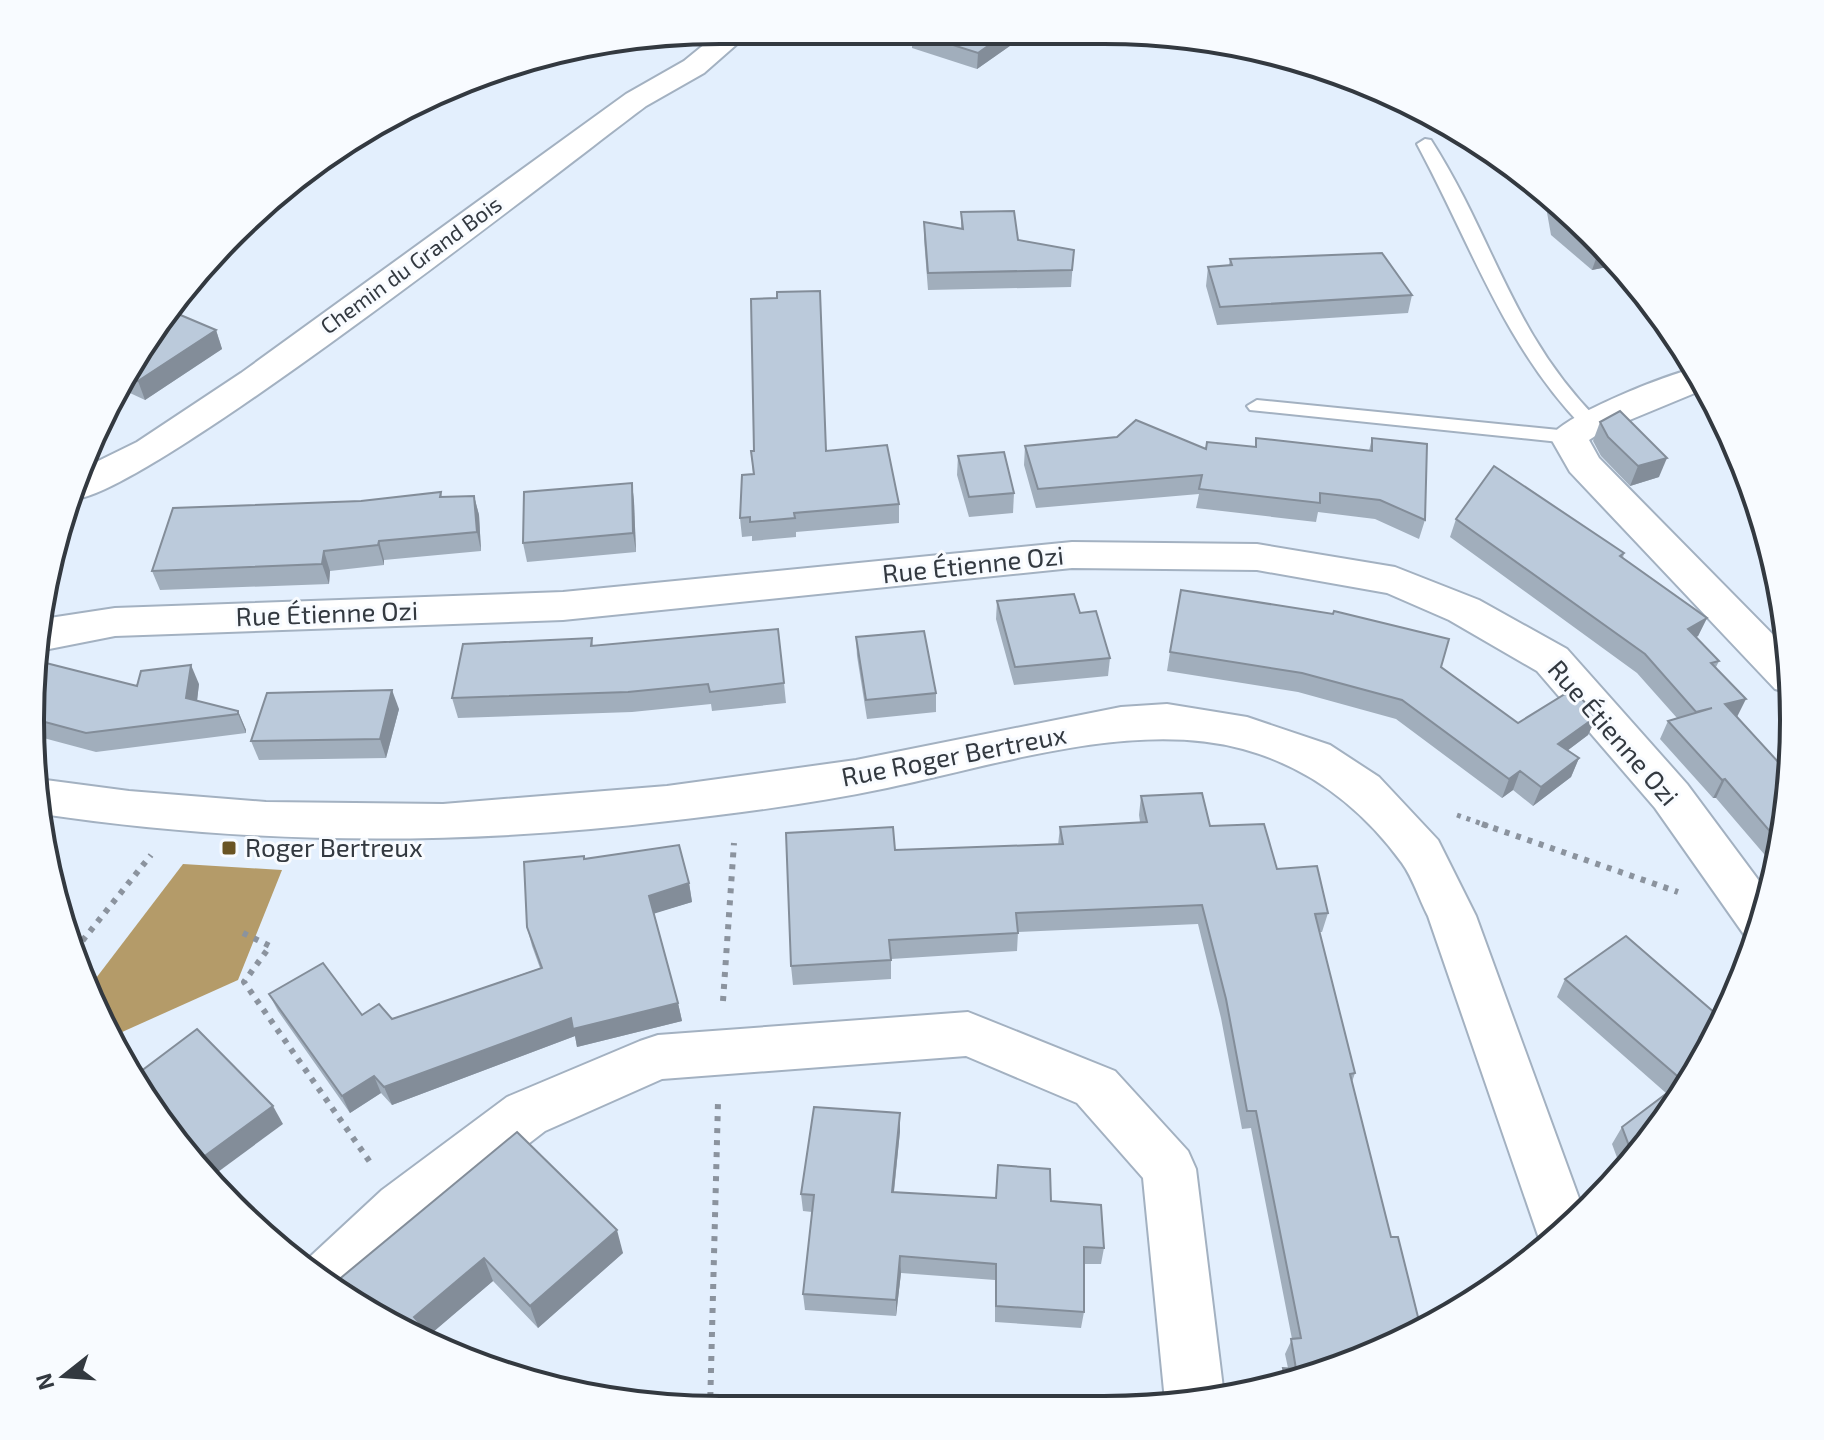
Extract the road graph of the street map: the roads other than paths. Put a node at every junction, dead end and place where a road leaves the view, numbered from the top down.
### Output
1 (722, 44) edge
2 (1425, 144) dead end
3 (1689, 383) edge
4 (1257, 406) dead end
5 (1580, 430) junction
6 (88, 482) edge
7 (50, 633) edge
8 (1778, 665) edge
9 (49, 797) edge
10 (1753, 909) edge
11 (1559, 1219) edge
12 (331, 1272) edge
13 (1194, 1390) edge

1 - 6 street, Chemin du Grand Bois
2 - 5 lane
3 - 5 street
4 - 5 lane
5 - 8 street
7 - 10 street, Rue Étienne Ozi
9 - 11 street, Rue Roger Bertreux
12 - 13 street

